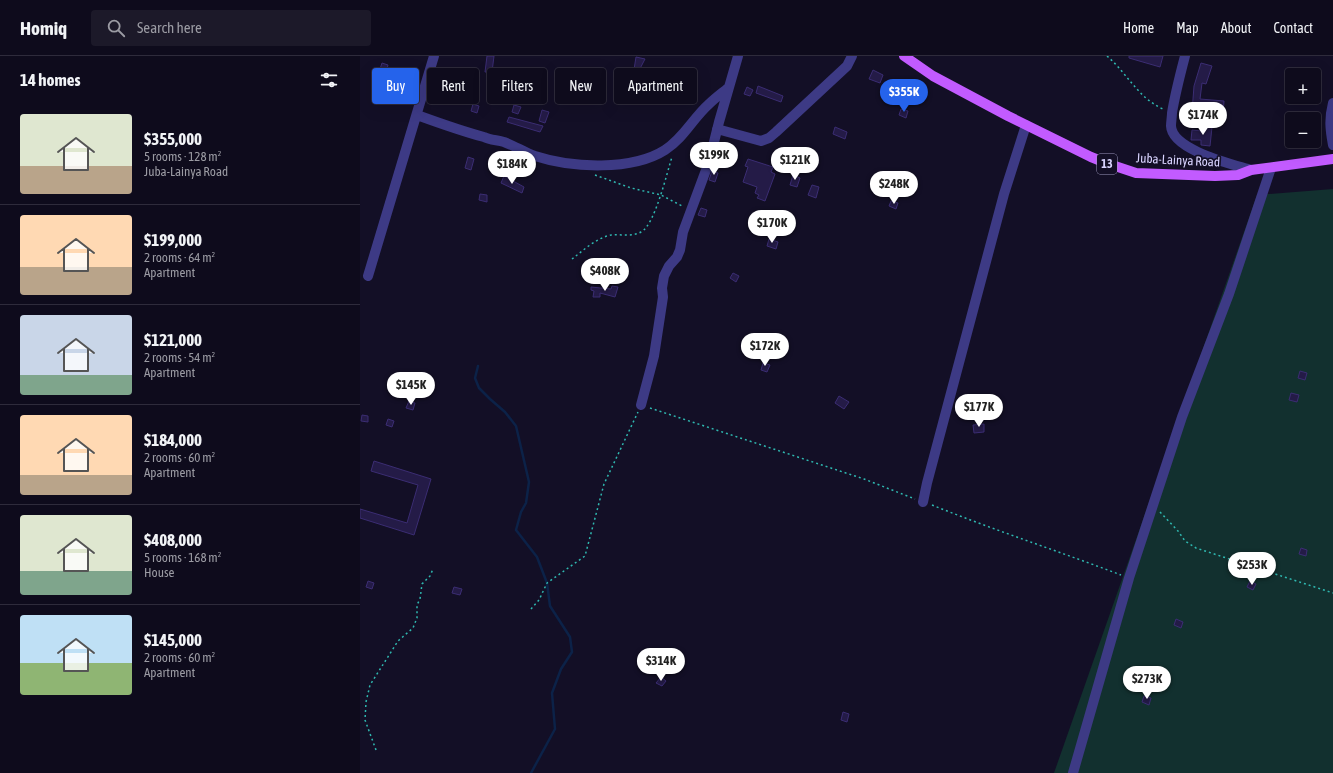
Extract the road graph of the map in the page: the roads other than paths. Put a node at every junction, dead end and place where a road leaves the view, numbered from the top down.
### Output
1 (434, 56) edge
2 (738, 56) edge
3 (852, 56) edge
4 (904, 56) edge
5 (1185, 56) edge
6 (728, 88) junction
7 (1333, 103) edge
8 (417, 115) junction
9 (1026, 125) junction
10 (717, 129) junction
11 (1333, 146) edge
12 (1333, 159) edge
13 (1271, 168) junction
14 (1252, 170) junction
15 (368, 276) dead end
16 (641, 405) road end
17 (923, 502) road end
18 (1073, 773) edge

1 - 8 street
2 - 6 street
3 - 10 street
4 - 9 main road, Juba-Lainya Road / 13
5 - 14 street
6 - 8 street
6 - 10 street
7 - 11 street
8 - 15 street
9 - 14 main road, Juba-Lainya Road / 13
9 - 17 street
10 - 16 street
12 - 13 main road, Juba-Lainya Road / 13
13 - 14 main road, Juba-Lainya Road / 13
13 - 18 street

